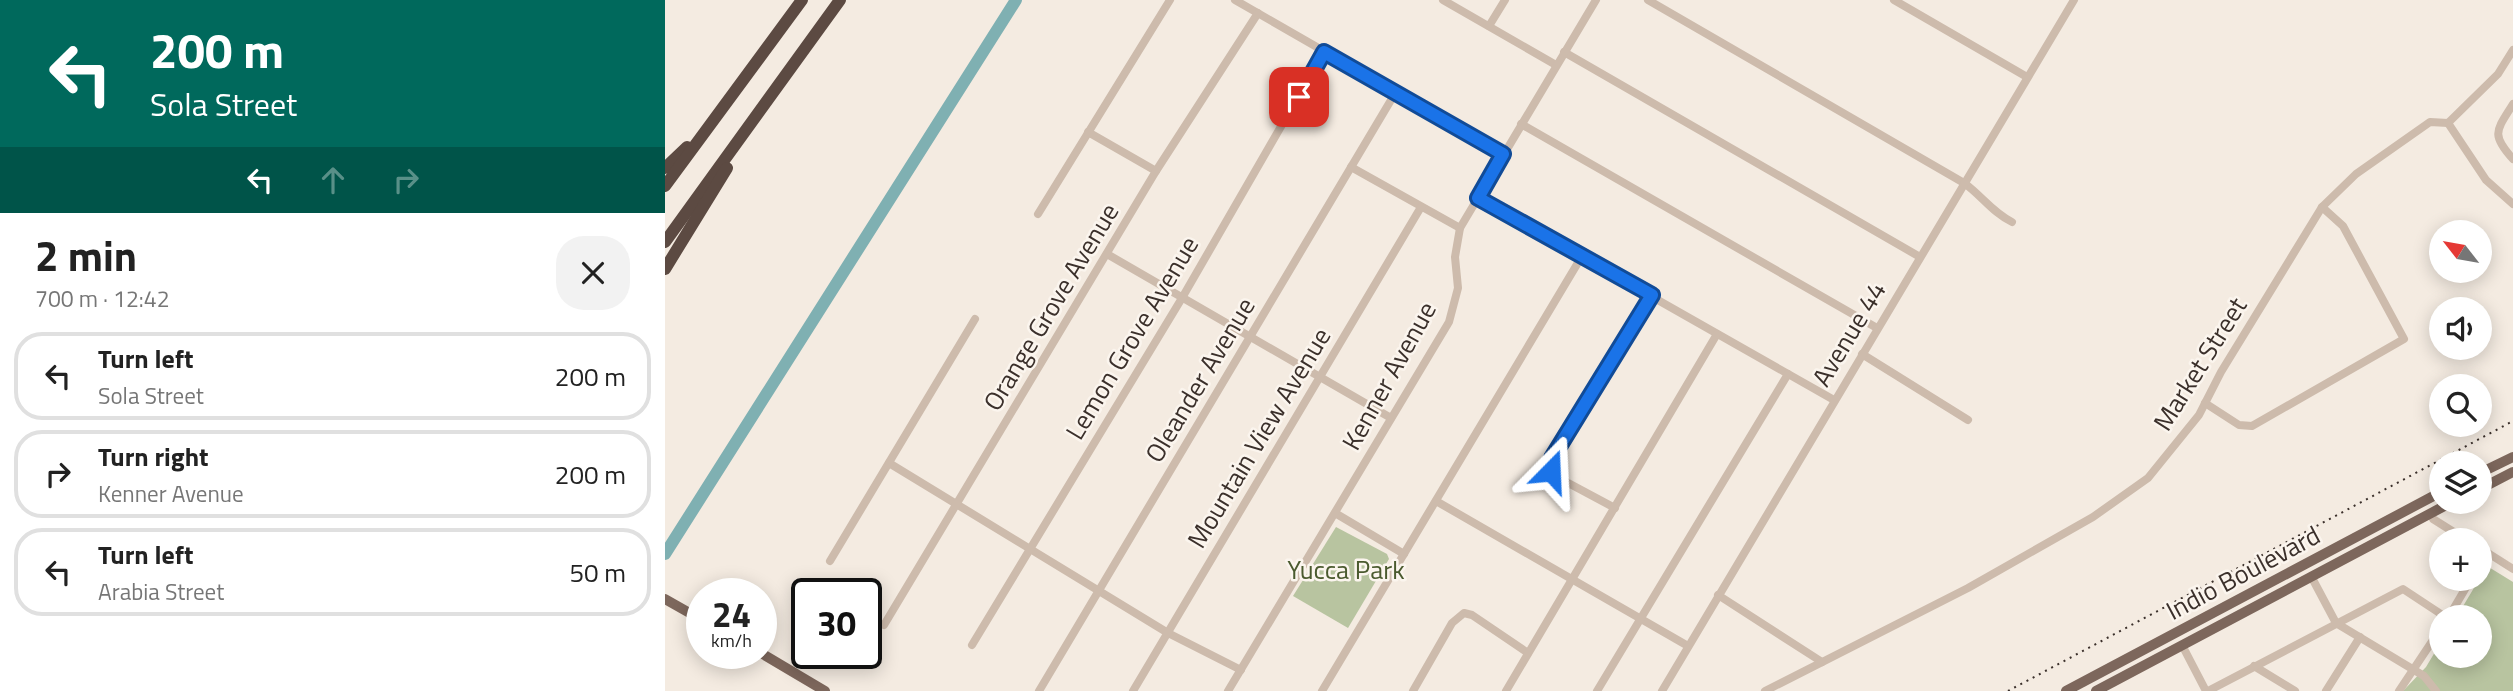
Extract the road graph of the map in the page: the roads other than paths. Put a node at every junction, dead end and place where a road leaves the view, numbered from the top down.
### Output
1 (802, 0) edge
2 (840, 0) edge
3 (1170, 0) edge
4 (1235, 0) edge
5 (1443, 0) edge
6 (1505, 0) edge
7 (1596, 0) edge
8 (1648, 0) edge
9 (1894, 0) edge
10 (2074, 0) edge
11 (1258, 13) junction
12 (1489, 26) junction
13 (2513, 50) edge
14 (1324, 52) junction
15 (1564, 52) junction
16 (1556, 65) junction
17 (789, 69) junction
18 (2028, 77) junction
19 (1397, 90) junction
20 (2513, 103) edge
21 (2448, 123) junction
22 (1521, 124) junction
23 (1088, 132) junction
24 (703, 134) junction
25 (1503, 154) junction
26 (2513, 159) edge
27 (1352, 167) junction
28 (665, 168) edge
29 (1156, 171) junction
30 (1964, 183) junction
31 (665, 186) edge
32 (1478, 198) junction
33 (2513, 204) edge
34 (1421, 207) junction
35 (2322, 207) junction
36 (1038, 214) dead end
37 (2012, 222) dead end
38 (1460, 228) junction
39 (665, 242) edge
40 (1107, 254) junction
41 (1582, 256) junction
42 (1920, 257) junction
43 (665, 269) edge
44 (1652, 295) junction
45 (1182, 298) junction
46 (975, 319) dead end
47 (1877, 328) junction
48 (1717, 334) junction
49 (1250, 337) junction
50 (1862, 354) junction
51 (1788, 374) junction
52 (1320, 377) junction
53 (1834, 400) junction
54 (2205, 403) junction
55 (1391, 418) junction
56 (1968, 420) dead end
57 (2513, 457) edge
58 (889, 463) junction
59 (2492, 468) edge
60 (2513, 472) edge
61 (2492, 483) edge
62 (2429, 498) edge
63 (1436, 501) junction
64 (956, 505) junction
65 (1615, 508) junction
66 (2404, 512) junction
67 (1335, 513) junction
68 (2429, 513) edge
69 (2429, 514) edge
70 (2431, 514) edge
71 (2447, 528) edge
72 (2368, 530) junction
73 (1028, 549) junction
74 (1404, 554) junction
75 (2492, 556) edge
76 (830, 561) dead end
77 (2513, 569) edge
78 (2290, 572) junction
79 (2311, 576) junction
80 (1573, 578) junction
81 (1098, 592) junction
82 (1719, 595) junction
83 (665, 599) edge
84 (2238, 599) junction
85 (2429, 606) edge
86 (686, 611) edge
87 (1642, 618) junction
88 (2336, 623) junction
89 (884, 625) dead end
90 (1168, 633) junction
91 (2360, 637) junction
92 (2161, 640) junction
93 (971, 645) dead end
94 (2182, 645) junction
95 (1688, 646) junction
96 (2429, 646) edge
97 (1528, 653) junction
98 (777, 662) edge
99 (1822, 662) junction
100 (2254, 666) junction
101 (2413, 669) junction
102 (1241, 670) junction
103 (2101, 672) junction
104 (825, 691) edge
105 (1039, 691) edge
106 (1133, 691) edge
107 (1229, 691) edge
108 (1322, 691) edge
109 (1413, 691) edge
110 (1506, 691) edge
111 (1597, 691) edge
112 (1662, 691) edge
113 (1765, 691) edge
114 (2066, 691) edge
115 (2077, 691) edge
116 (2096, 691) edge
117 (2207, 691) edge
118 (2295, 691) edge
119 (2326, 691) edge
120 (2399, 691) edge
121 (2436, 691) edge

1 - 24 highway
2 - 17 highway
3 - 23 street
4 - 11 street
5 - 12 street
6 - 12 street
7 - 15 street, Kenner Avenue
8 - 30 street
9 - 18 street
10 - 18 street, Avenue 44
11 - 14 street
11 - 29 street, Orange Grove Avenue
12 - 16 street
13 - 21 street
14 - 19 street
14 - 45 street, Lemon Grove Avenue
15 - 16 street, Kenner Avenue
15 - 42 street
16 - 22 street, Kenner Avenue
17 - 39 highway
17 - 43 highway
18 - 30 street, Avenue 44
19 - 25 street
19 - 27 street, Oleander Avenue
20 - 26 street
21 - 33 street
21 - 35 street, Market Street
22 - 25 street, Kenner Avenue
22 - 47 street
23 - 29 street
23 - 36 street
24 - 28 highway
24 - 31 highway
25 - 32 street, Kenner Avenue
27 - 34 street
27 - 49 street, Oleander Avenue
29 - 40 street, Orange Grove Avenue
30 - 37 street
30 - 42 street, Avenue 44
32 - 38 street, Kenner Avenue
32 - 41 street
34 - 38 street
34 - 52 street, Mountain View Avenue
35 - 54 street, Market Street
35 - 54 street
38 - 55 street, Kenner Avenue
40 - 45 street
40 - 64 street, Orange Grove Avenue
41 - 44 street
41 - 63 street
42 - 47 street, Avenue 44
44 - 48 street
44 - 65 street
45 - 49 street
45 - 73 street, Lemon Grove Avenue
46 - 58 street
47 - 50 street, Avenue 44
48 - 51 street
48 - 65 street
49 - 52 street
49 - 81 street, Oleander Avenue
50 - 53 street, Avenue 44
50 - 56 street
51 - 53 street
51 - 87 street
52 - 55 street
52 - 90 street, Mountain View Avenue
53 - 82 street, Avenue 44
54 - 99 street, Market Street
55 - 67 street, Kenner Avenue
57 - 59 main road
58 - 64 street
58 - 76 street
60 - 61 main road
62 - 66 main road, Indio Boulevard
63 - 74 street
63 - 80 street
64 - 73 street
64 - 89 street, Orange Grove Avenue
65 - 80 street
66 - 68 main road
66 - 72 main road, Indio Boulevard
67 - 74 street
67 - 102 street, Kenner Avenue
69 - 79 main road, Indio Boulevard
70 - 71 street
72 - 78 main road, Indio Boulevard
72 - 79 main road
73 - 81 street
73 - 93 street, Lemon Grove Avenue
74 - 108 street
75 - 77 street
78 - 79 main road
78 - 84 main road, Indio Boulevard
79 - 88 street
79 - 94 main road, Indio Boulevard
80 - 87 street
80 - 97 street
81 - 90 street
81 - 105 street, Oleander Avenue
82 - 95 street, Avenue 44
82 - 99 street
83 - 86 main road
84 - 92 main road, Indio Boulevard
84 - 94 main road
85 - 88 street
87 - 95 street
87 - 111 street
88 - 91 street
88 - 100 street
90 - 102 street
90 - 106 street, Mountain View Avenue
91 - 101 street
91 - 119 street
92 - 94 main road
92 - 103 main road, Indio Boulevard
94 - 116 main road, Indio Boulevard
94 - 117 street
95 - 112 street, Avenue 44
96 - 101 street
97 - 109 street
97 - 110 street
98 - 104 main road
99 - 113 street, Market Street
100 - 117 street
100 - 118 street
101 - 120 street
101 - 121 street
102 - 107 street, Kenner Avenue
103 - 114 main road, Indio Boulevard
103 - 115 main road

